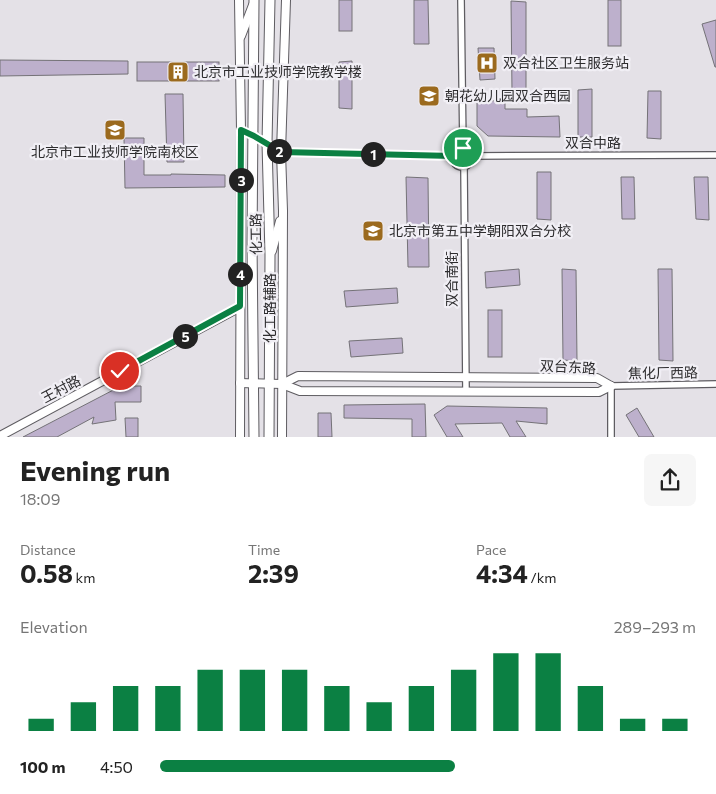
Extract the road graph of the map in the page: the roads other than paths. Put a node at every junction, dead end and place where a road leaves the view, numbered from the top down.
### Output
1 (239, 0) edge
2 (270, 0) edge
3 (286, 0) edge
4 (461, 0) edge
5 (254, 2) edge
6 (240, 40) junction
7 (241, 130) junction
8 (254, 136) junction
9 (267, 144) junction
10 (463, 148) junction
11 (281, 152) junction
12 (716, 155) edge
13 (453, 156) junction
14 (471, 156) junction
15 (464, 167) junction
16 (283, 210) junction
17 (270, 255) junction
18 (240, 306) junction
19 (466, 377) junction
20 (240, 383) junction
21 (253, 383) junction
22 (269, 384) junction
23 (282, 384) junction
24 (716, 384) edge
25 (611, 386) junction
26 (466, 392) junction
27 (0, 436) edge
28 (240, 436) edge
29 (254, 436) edge
30 (269, 436) edge
31 (282, 436) edge
32 (611, 436) edge

1 - 6 street
2 - 9 main road, 化工路
3 - 11 street, 化工路辅路
4 - 10 street
5 - 6 street
5 - 8 main road, 化工路
6 - 7 street
7 - 8 street
7 - 18 street
8 - 9 street
8 - 21 main road, 化工路
9 - 11 street
9 - 17 main road, 化工路
10 - 13 street
10 - 14 street
11 - 13 street
11 - 16 street, 化工路辅路
12 - 14 street, 双合中路
13 - 15 street
14 - 15 street
15 - 19 street, 双合南街
16 - 17 street
16 - 23 street, 化工路辅路
17 - 22 main road, 化工路
18 - 20 street
18 - 27 street, 王村路
19 - 23 street, 双台东路
19 - 25 street, 双台东路
19 - 26 street, 双合南街
20 - 21 street
20 - 28 street
21 - 22 street
21 - 29 main road, 化工路
22 - 23 street
22 - 30 main road, 化工路
23 - 26 street, 双台东路
23 - 31 street, 化工路辅路
24 - 25 street, 焦化厂西路
25 - 26 street, 双台东路
25 - 32 street

